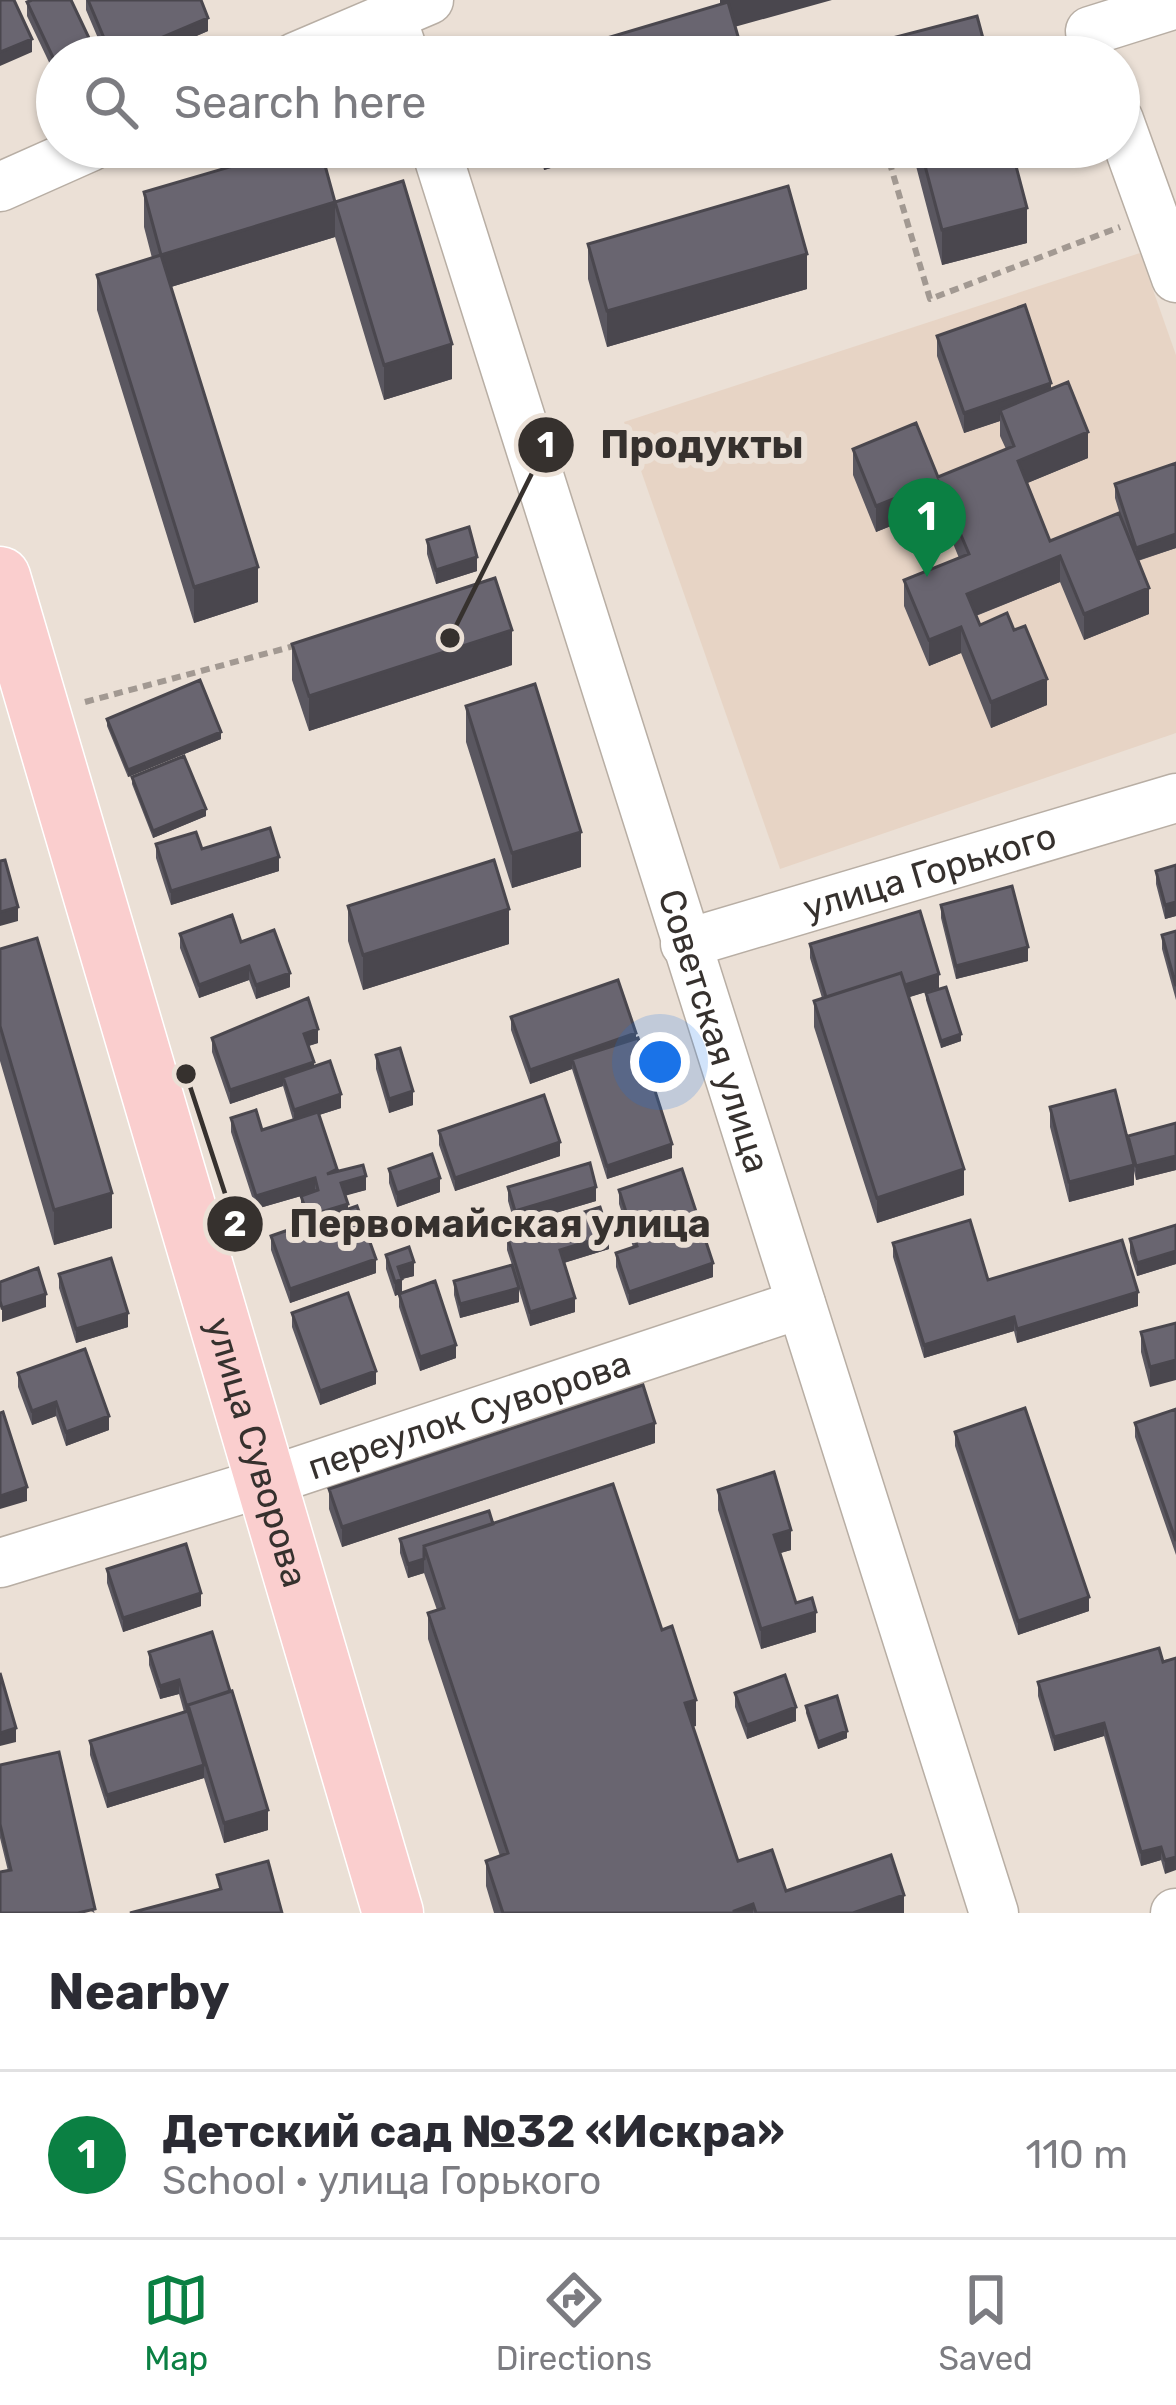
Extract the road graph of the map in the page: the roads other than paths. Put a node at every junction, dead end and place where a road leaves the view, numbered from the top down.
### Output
1 (1176, 4) edge
2 (408, 24) edge
3 (1090, 30) edge
4 (367, 36) edge
5 (43, 168) edge
6 (442, 168) edge
7 (1135, 168) edge
8 (0, 187) edge
9 (1176, 278) edge
10 (0, 577) edge
11 (1176, 798) edge
12 (685, 944) junction
13 (801, 1304) junction
14 (269, 1481) junction
15 (0, 1563) edge
16 (393, 1913) edge
17 (994, 1913) edge

1 - 3 street
2 - 4 street
5 - 8 street
6 - 12 street, Советская улица
7 - 9 street
10 - 14 main road, улица Суворова
11 - 12 street, улица Горького
12 - 13 street, Советская улица
13 - 14 street, переулок Суворова
13 - 17 street, Советская улица
14 - 15 street, переулок Суворова
14 - 16 main road, улица Суворова

